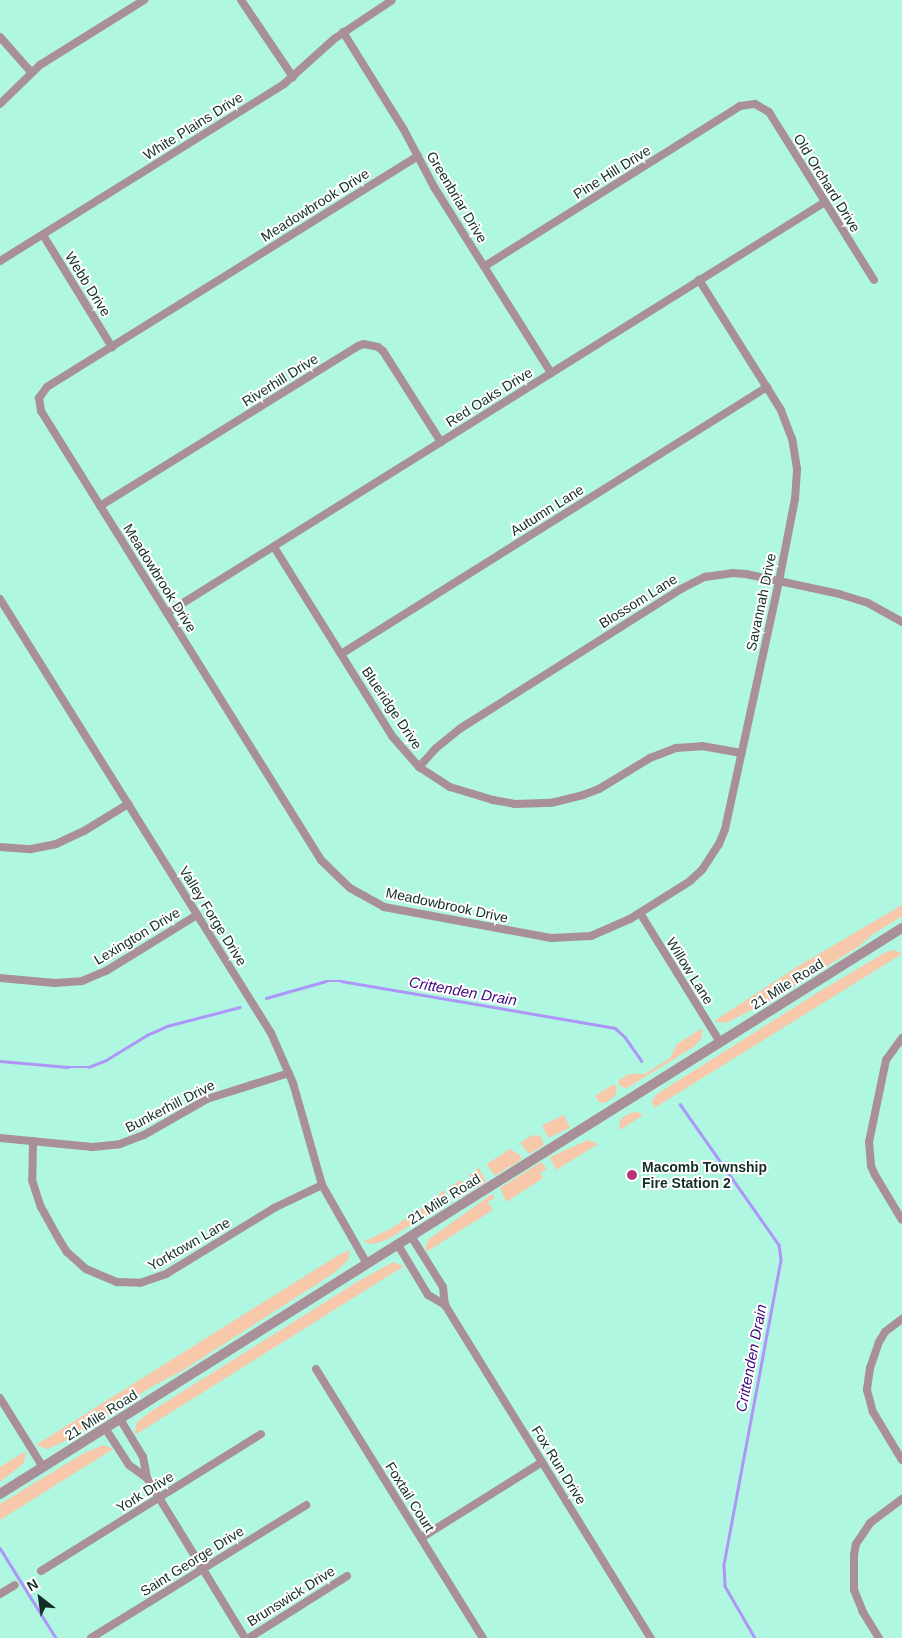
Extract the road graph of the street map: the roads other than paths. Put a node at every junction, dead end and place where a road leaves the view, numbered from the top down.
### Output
1 (144, 0) edge
2 (241, 0) edge
3 (391, 1) dead end
4 (343, 32) junction
5 (0, 37) edge
6 (31, 72) junction
7 (293, 77) junction
8 (0, 104) edge
9 (755, 104) joint
10 (418, 156) junction
11 (824, 202) junction
12 (43, 235) junction
13 (0, 261) edge
14 (484, 266) junction
15 (700, 280) junction
16 (874, 280) dead end
17 (112, 346) junction
18 (551, 373) junction
19 (767, 387) junction
20 (441, 442) junction
21 (100, 506) junction
22 (274, 547) junction
23 (779, 581) junction
24 (0, 599) edge
25 (167, 613) junction
26 (902, 622) edge
27 (341, 654) junction
28 (741, 754) junction
29 (419, 767) junction
30 (128, 804) junction
31 (0, 847) edge
32 (640, 914) junction
33 (197, 915) junction
34 (901, 932) edge
35 (0, 978) edge
36 (902, 1038) edge
37 (720, 1042) junction
38 (289, 1073) junction
39 (0, 1138) edge
40 (33, 1141) junction
41 (322, 1185) junction
42 (902, 1220) edge
43 (412, 1236) junction
44 (398, 1245) junction
45 (367, 1264) junction
46 (445, 1306) junction
47 (902, 1319) edge
48 (316, 1369) dead end
49 (0, 1398) edge
50 (120, 1419) junction
51 (105, 1428) junction
52 (261, 1434) dead end
53 (902, 1460) edge
54 (542, 1462) junction
55 (43, 1467) junction
56 (147, 1478) junction
57 (0, 1494) edge
58 (159, 1498) junction
59 (902, 1499) edge
60 (306, 1505) dead end
61 (421, 1538) junction
62 (203, 1569) junction
63 (41, 1571) dead end
64 (347, 1576) dead end
65 (15, 1585) dead end
66 (0, 1594) edge
67 (90, 1638) edge
68 (247, 1638) edge
69 (483, 1638) edge
70 (651, 1638) edge
71 (879, 1638) edge

1 - 6 street
2 - 7 street
3 - 4 street, White Plains Drive
4 - 7 street, White Plains Drive
4 - 10 street, Greenbriar Drive
5 - 6 street
6 - 8 street
7 - 12 street, White Plains Drive
9 - 11 street, Old Orchard Drive
9 - 14 street, Pine Hill Drive
10 - 14 street, Greenbriar Drive
10 - 17 street, Meadowbrook Drive
11 - 15 street, Red Oaks Drive
11 - 16 street, Old Orchard Drive
12 - 13 street, White Plains Drive
12 - 17 street, Webb Drive
14 - 18 street, Greenbriar Drive
15 - 18 street, Red Oaks Drive
15 - 19 street, Savannah Drive
17 - 21 street, Meadowbrook Drive
18 - 20 street, Red Oaks Drive
19 - 23 street, Savannah Drive
19 - 27 street, Autumn Lane
20 - 21 street, Riverhill Drive
20 - 22 street, Red Oaks Drive
21 - 25 street, Meadowbrook Drive
22 - 25 street, Red Oaks Drive
22 - 27 street, Blueridge Drive
23 - 26 street, Blossom Lane
23 - 28 street, Savannah Drive
23 - 29 street, Blossom Lane
24 - 30 street, Valley Forge Drive
25 - 32 street, Meadowbrook Drive
27 - 29 street, Blueridge Drive
28 - 29 street, Blueridge Drive
28 - 32 street, Savannah Drive
30 - 31 street
30 - 33 street, Valley Forge Drive
32 - 37 street, Willow Lane
33 - 35 street, Lexington Drive
33 - 38 street, Valley Forge Drive
34 - 37 street, 21 Mile Road
36 - 42 street
37 - 43 street, 21 Mile Road
38 - 40 street, Bunkerhill Drive
38 - 41 street, Valley Forge Drive
39 - 40 street, Bunkerhill Drive
40 - 41 street, Yorktown Lane
41 - 45 street, Valley Forge Drive
43 - 44 street, 21 Mile Road
43 - 46 street, Fox Run Drive
44 - 45 street, 21 Mile Road
44 - 46 street, Fox Run Drive
45 - 50 street, 21 Mile Road
46 - 54 street, Fox Run Drive
47 - 53 street
48 - 61 street, Foxtail Court
49 - 55 street
50 - 51 street, 21 Mile Road
50 - 56 street
51 - 55 street, 21 Mile Road
51 - 56 street
52 - 58 street, York Drive
54 - 61 street
54 - 70 street, Fox Run Drive
55 - 57 street, 21 Mile Road
56 - 58 street
58 - 62 street
58 - 63 street, York Drive
59 - 71 street
60 - 62 street, Saint George Drive
61 - 69 street, Foxtail Court
62 - 67 street, Saint George Drive
62 - 68 street
64 - 68 street, Brunswick Drive
65 - 66 street

